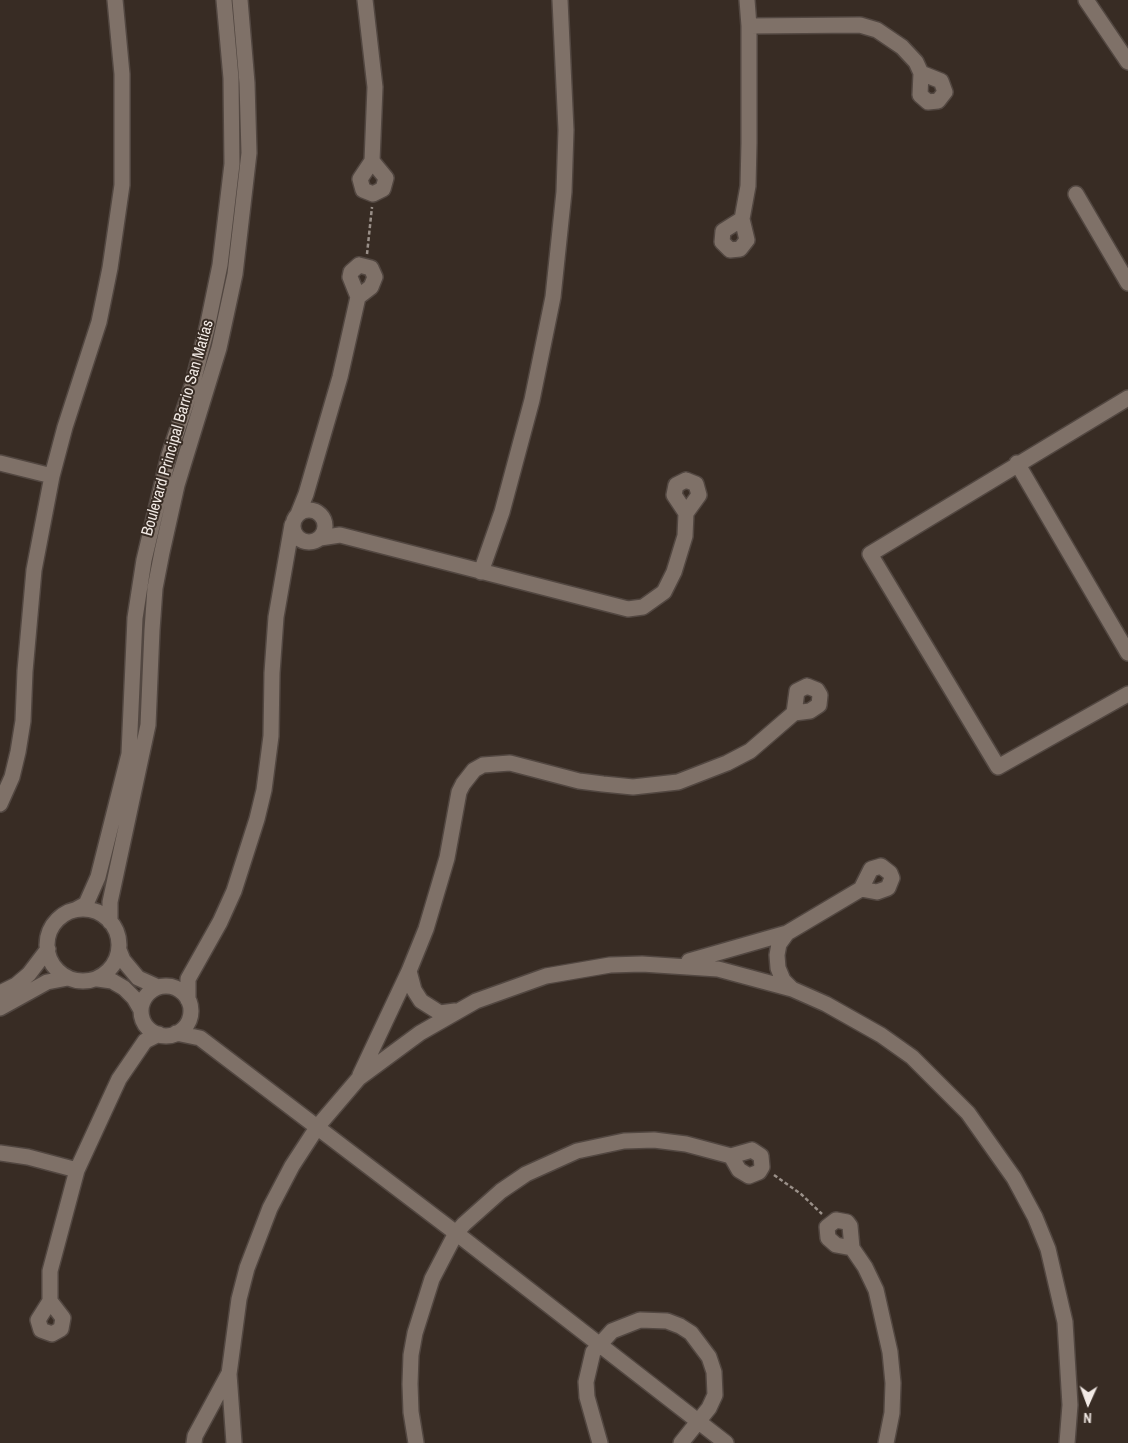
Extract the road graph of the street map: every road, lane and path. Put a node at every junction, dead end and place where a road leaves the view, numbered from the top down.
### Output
1 (115, 0) edge
2 (224, 0) edge
3 (240, 0) edge
4 (365, 0) edge
5 (560, 0) edge
6 (747, 0) edge
7 (1086, 0) edge
8 (749, 26) junction
9 (1128, 62) edge
10 (921, 73) dead end
11 (373, 194) joint
12 (1076, 194) dead end
13 (742, 219) dead end
14 (365, 265) joint
15 (1128, 283) edge
16 (1128, 398) edge
17 (0, 463) edge
18 (1017, 463) junction
19 (52, 476) junction
20 (306, 494) junction
21 (686, 513) dead end
22 (295, 519) junction
23 (318, 530) junction
24 (285, 567) junction
25 (481, 572) junction
26 (1128, 653) edge
27 (1128, 694) edge
28 (794, 713) dead end
29 (0, 804) edge
30 (861, 889) dead end
31 (75, 910) junction
32 (110, 922) junction
33 (787, 933) junction
34 (48, 949) junction
35 (119, 950) junction
36 (670, 965) junction
37 (409, 971) junction
38 (68, 978) junction
39 (98, 978) junction
40 (188, 979) junction
41 (164, 987) junction
42 (792, 989) junction
43 (0, 993) edge
44 (188, 1000) junction
45 (0, 1008) edge
46 (141, 1010) junction
47 (455, 1011) junction
48 (190, 1016) junction
49 (176, 1033) junction
50 (151, 1034) junction
51 (200, 1038) junction
52 (359, 1078) junction
53 (318, 1126) junction
54 (0, 1153) edge
55 (762, 1167) joint
56 (76, 1170) junction
57 (831, 1223) joint
58 (456, 1233) junction
59 (50, 1301) dead end
60 (598, 1344) junction
61 (229, 1374) junction
62 (699, 1422) junction
63 (194, 1443) edge
64 (234, 1443) edge
65 (416, 1443) edge
66 (600, 1443) edge
67 (681, 1443) edge
68 (726, 1443) edge
69 (886, 1443) edge
70 (1067, 1443) edge

1 - 19 street
2 - 31 street, Boulevard Principal Barrio San Matías
3 - 32 street, Boulevard Principal Barrio San Matías
4 - 11 street
5 - 25 street
6 - 8 street
7 - 9 street
8 - 10 street
8 - 13 street
11 - 14 path
12 - 15 street
14 - 20 street
16 - 18 street
17 - 19 street
18 - 26 street
18 - 27 street
19 - 29 street
20 - 22 street
20 - 23 street
21 - 25 street
22 - 23 street
22 - 23 street
22 - 24 street
23 - 24 street
23 - 25 street
24 - 40 street
28 - 37 street
30 - 33 street
31 - 32 street
31 - 34 street
32 - 35 street
33 - 36 street
33 - 42 street
34 - 38 street
34 - 43 street
35 - 39 street
35 - 41 street
36 - 42 street
36 - 47 street
37 - 47 street
37 - 52 street
38 - 39 street
38 - 45 street
39 - 46 street
40 - 41 street
40 - 44 street
41 - 44 street
41 - 46 street
42 - 70 street
44 - 48 street
46 - 50 street
47 - 52 street
48 - 49 street
48 - 51 street
49 - 50 street
49 - 51 street
50 - 56 street
51 - 53 street
52 - 53 street
53 - 58 street
53 - 61 street
54 - 56 street
55 - 57 path
55 - 58 street
56 - 59 street
57 - 69 street
58 - 60 street
58 - 65 street
60 - 62 street
60 - 62 street
60 - 66 street
61 - 63 street
61 - 64 street
62 - 67 street
62 - 68 street

